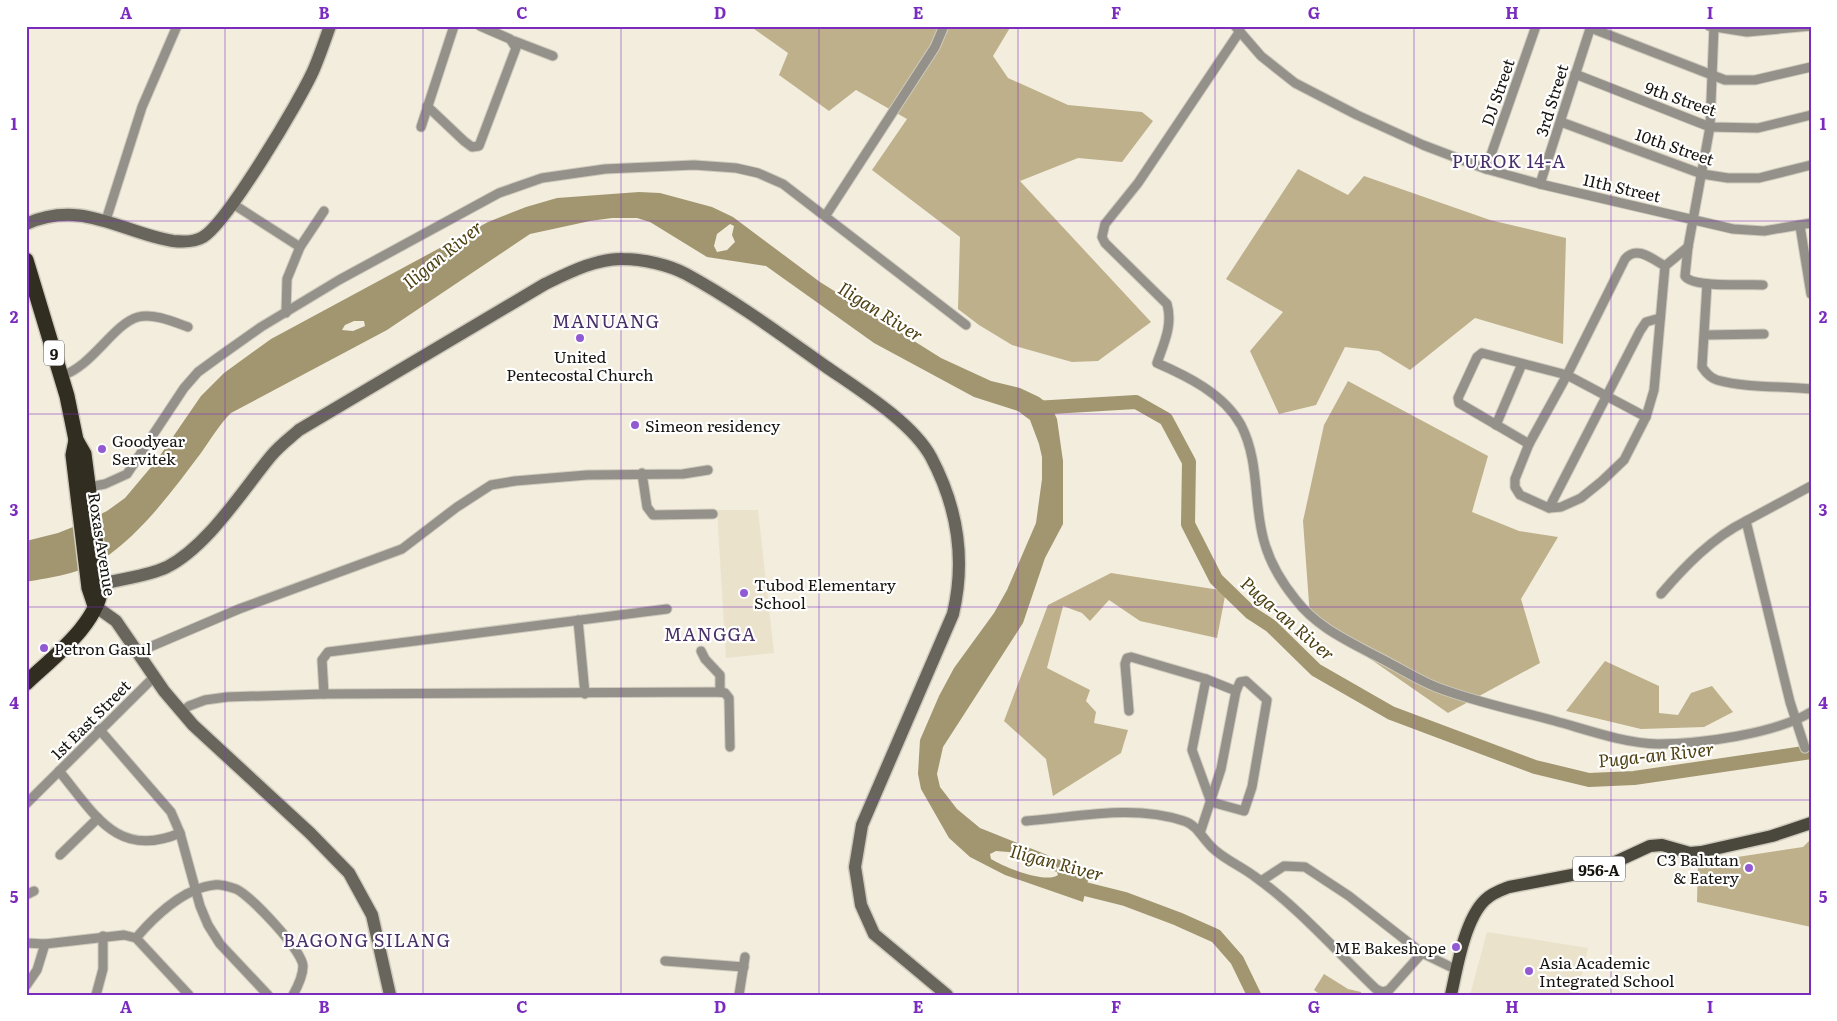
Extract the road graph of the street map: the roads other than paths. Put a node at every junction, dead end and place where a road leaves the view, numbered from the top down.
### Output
1 (177, 26) edge
2 (330, 26) edge
3 (454, 26) edge
4 (480, 26) edge
5 (944, 26) edge
6 (1536, 26) edge
7 (1811, 26) edge
8 (1591, 27) edge
9 (1712, 27) edge
10 (1237, 29) edge
11 (514, 41) junction
12 (553, 56) dead end
13 (1811, 67) edge
14 (1575, 74) junction
15 (1712, 76) junction
16 (427, 106) junction
17 (1811, 115) edge
18 (1561, 122) junction
19 (421, 127) dead end
20 (1710, 127) junction
21 (1811, 165) edge
22 (1486, 168) junction
23 (1702, 174) junction
24 (1540, 184) junction
25 (233, 204) junction
26 (324, 211) dead end
27 (826, 215) junction
28 (1693, 219) junction
29 (106, 220) junction
30 (1811, 223) edge
31 (26, 224) edge
32 (1800, 226) junction
33 (300, 247) junction
34 (1688, 247) junction
35 (26, 260) edge
36 (1665, 266) junction
37 (1708, 284) junction
38 (1763, 285) dead end
39 (1811, 294) edge
40 (286, 313) junction
41 (1660, 318) junction
42 (966, 325) dead end
43 (188, 327) dead end
44 (1764, 334) dead end
45 (1704, 335) junction
46 (1522, 364) junction
47 (61, 376) junction
48 (1567, 376) junction
49 (1811, 389) edge
50 (1606, 395) junction
51 (1646, 417) junction
52 (1496, 425) junction
53 (1529, 444) junction
54 (708, 470) dead end
55 (642, 473) junction
56 (1811, 486) edge
57 (85, 491) junction
58 (1549, 508) junction
59 (713, 514) dead end
60 (1746, 521) junction
61 (96, 578) junction
62 (1661, 594) dead end
63 (95, 606) junction
64 (667, 608) dead end
65 (578, 620) junction
66 (701, 651) dead end
67 (138, 652) junction
68 (154, 677) junction
69 (1206, 679) junction
70 (26, 683) edge
71 (1236, 691) junction
72 (720, 692) junction
73 (324, 694) junction
74 (585, 694) junction
75 (1129, 711) dead end
76 (181, 712) junction
77 (1811, 712) edge
78 (1796, 722) junction
79 (99, 729) junction
80 (730, 747) dead end
81 (1805, 748) dead end
82 (59, 771) junction
83 (1211, 802) junction
84 (26, 804) edge
85 (98, 818) junction
86 (1026, 821) dead end
87 (1811, 823) edge
88 (180, 833) junction
89 (1200, 833) junction
90 (60, 855) dead end
91 (1261, 881) junction
92 (196, 891) junction
93 (103, 936) junction
94 (136, 938) junction
95 (26, 943) edge
96 (45, 944) junction
97 (1422, 953) junction
98 (746, 957) dead end
99 (666, 961) dead end
100 (744, 967) junction
101 (1457, 970) junction
102 (26, 986) edge
103 (99, 993) edge
104 (189, 995) edge
105 (268, 995) edge
106 (293, 995) edge
107 (390, 995) edge
108 (739, 995) edge
109 (947, 995) edge
110 (1451, 995) edge

1 - 29 street
2 - 25 street
3 - 16 street
4 - 11 street
5 - 27 street
6 - 22 street, DJ Street
7 - 9 street
8 - 14 street, 3rd Street
8 - 15 street
9 - 15 street
10 - 22 street, 11th Street
10 - 78 street
11 - 12 street
11 - 16 street
13 - 15 street
14 - 18 street, 3rd Street
14 - 20 street, 9th Street
15 - 20 street
16 - 19 street
17 - 20 street, 9th Street
18 - 23 street, 10th Street
18 - 24 street, 3rd Street
20 - 23 street
21 - 23 street, 10th Street
22 - 24 street, 11th Street
23 - 28 street
24 - 28 street, 11th Street
25 - 29 street
25 - 33 street
26 - 33 street
27 - 40 street
27 - 42 street
28 - 32 street, 11th Street
28 - 34 street
29 - 31 street
30 - 32 street, 11th Street
32 - 39 street
33 - 40 street
34 - 36 street
34 - 37 street
35 - 47 highway, Roxas Avenue / 9
36 - 41 street
36 - 48 street
37 - 38 street
37 - 45 street
40 - 57 street
41 - 50 street
41 - 51 street
43 - 47 street
44 - 45 street
45 - 49 street
46 - 48 street
46 - 52 street
46 - 52 street
47 - 57 highway, Roxas Avenue / 9
48 - 50 street
48 - 53 street
50 - 51 street
50 - 58 street
51 - 58 street
52 - 53 street
53 - 58 street
54 - 55 street
55 - 59 street
55 - 67 street
56 - 60 street
57 - 61 highway, Roxas Avenue / 9
60 - 62 street
60 - 78 street
61 - 63 highway, Roxas Avenue / 9
61 - 109 street
63 - 67 street
63 - 70 highway, 9
64 - 65 street
65 - 73 street
65 - 74 street
66 - 72 street
67 - 68 street
68 - 76 street
68 - 79 street, 1st East Street
69 - 71 street
69 - 75 street
69 - 83 street
71 - 83 street
71 - 83 street
72 - 74 street
72 - 80 street
73 - 74 street
73 - 76 street
76 - 107 street
77 - 78 street
78 - 81 street
79 - 82 street, 1st East Street
79 - 88 street
82 - 84 street, 1st East Street
82 - 85 street
83 - 89 street
85 - 88 street
85 - 90 street
86 - 89 street
87 - 101 main road, 956-A
88 - 92 street
89 - 91 street
91 - 97 street
91 - 97 street
92 - 94 street
92 - 105 street
92 - 106 street
93 - 94 street
93 - 96 street
93 - 103 street
94 - 104 street
95 - 96 street
96 - 102 street
97 - 101 street
98 - 100 street
99 - 100 street
100 - 108 street
101 - 110 main road, 956-A

